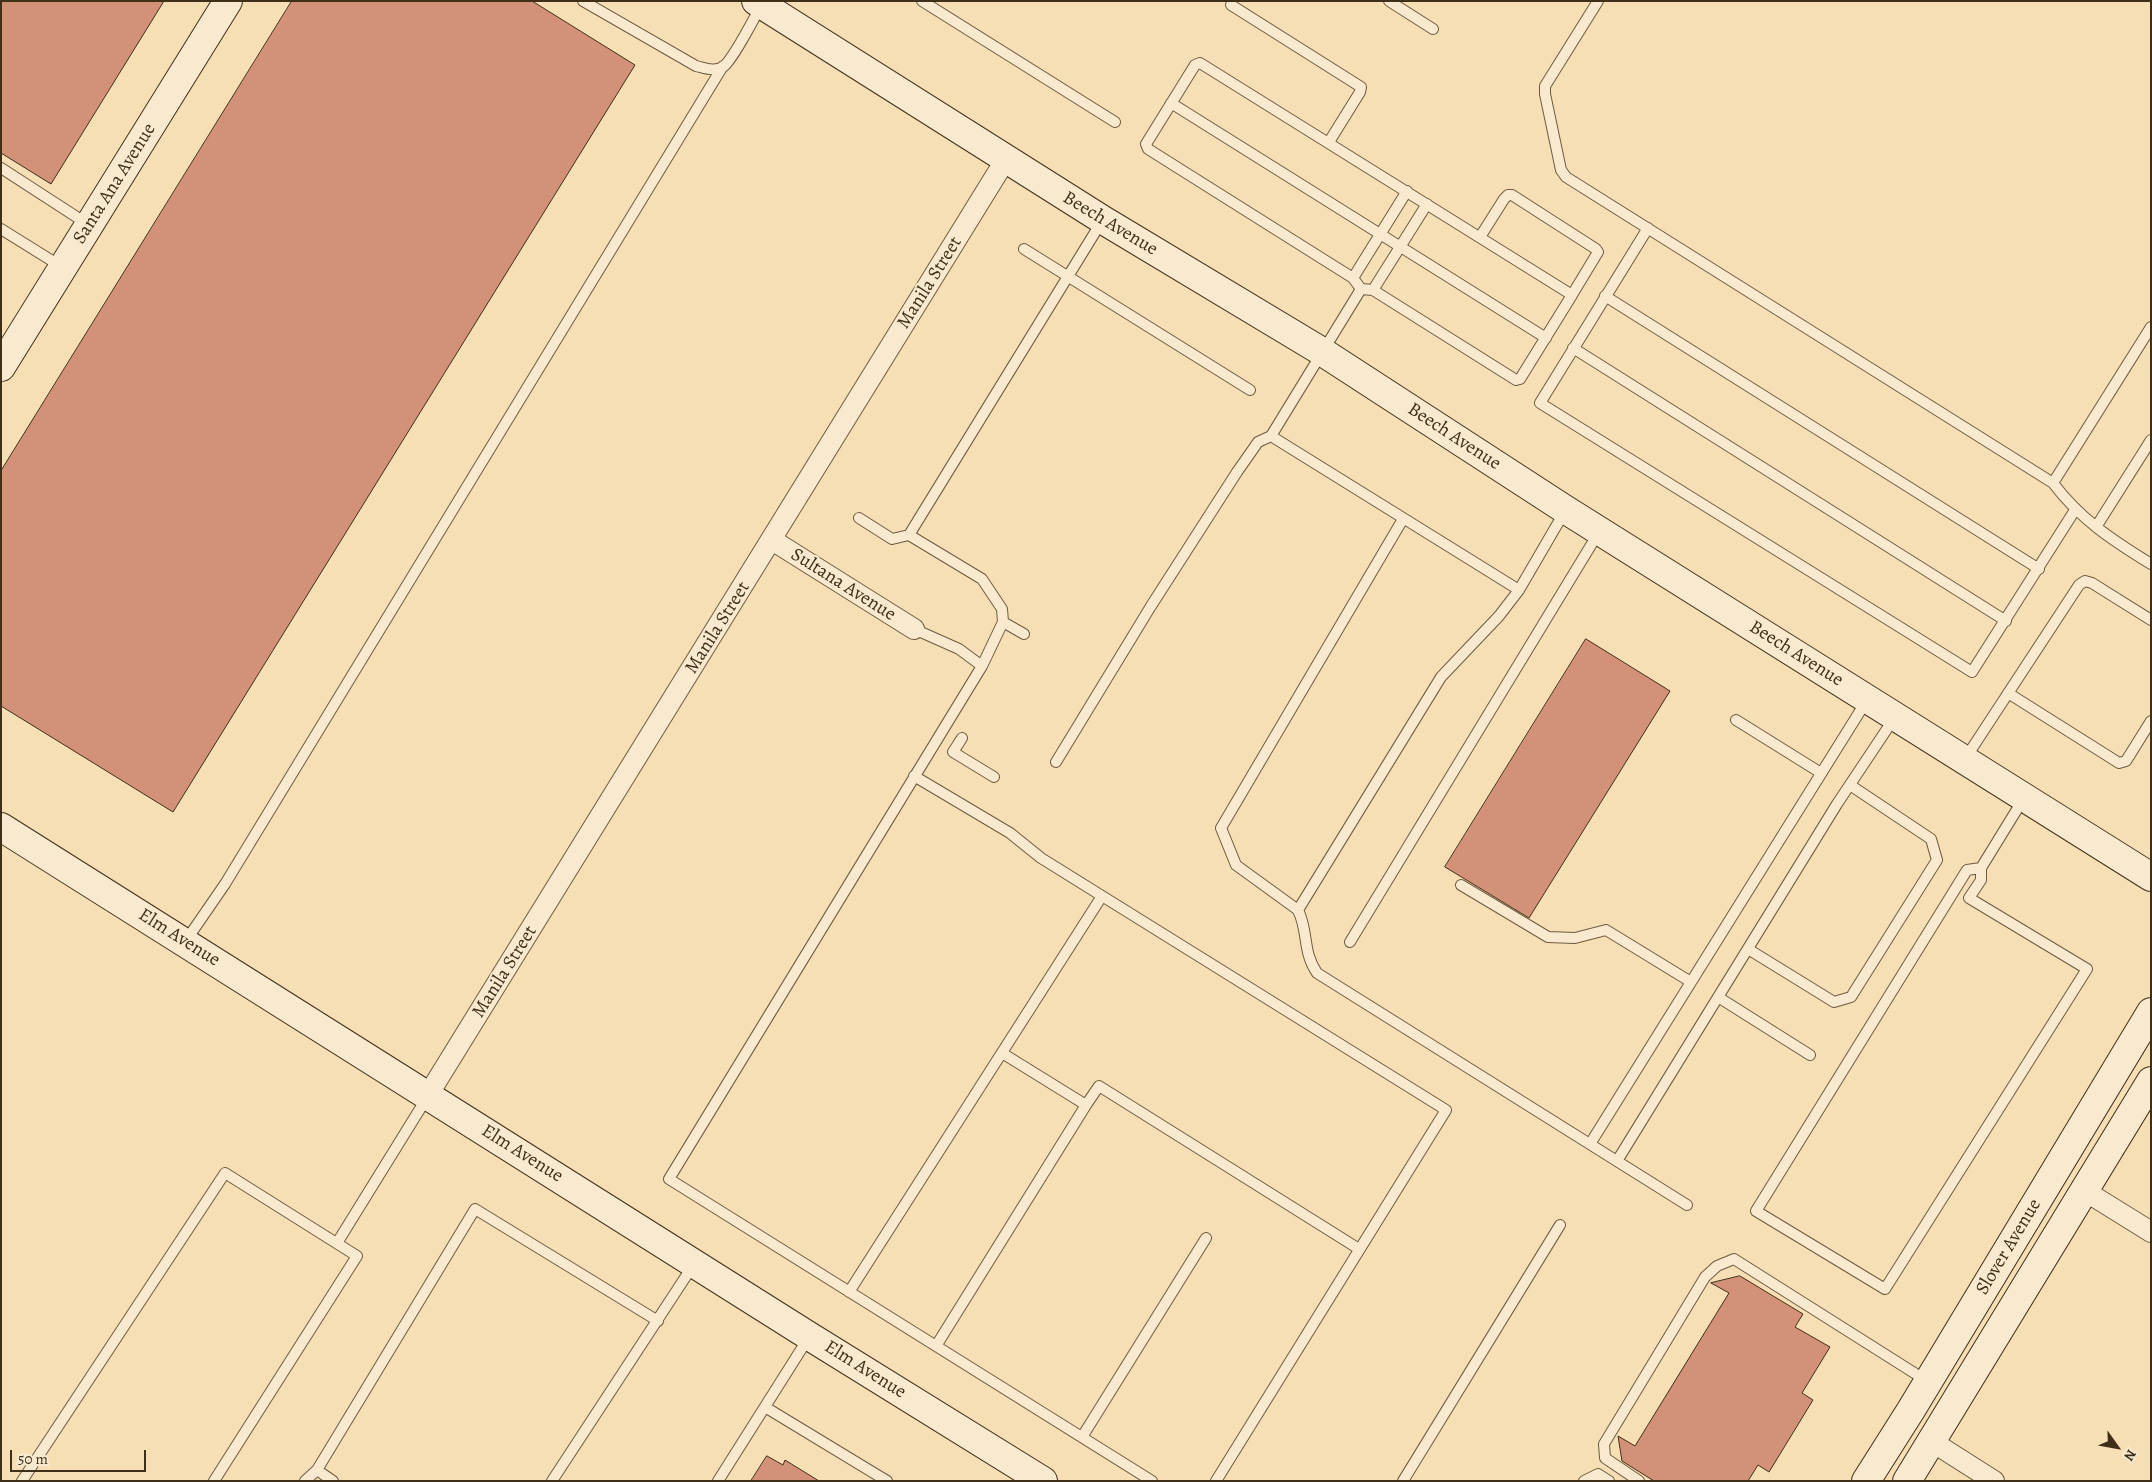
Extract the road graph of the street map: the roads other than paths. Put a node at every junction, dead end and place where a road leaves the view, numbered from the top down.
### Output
1 (228, 1) edge
2 (584, 1) edge
3 (1389, 1) edge
4 (1598, 1) edge
5 (923, 2) edge
6 (759, 3) edge
7 (1231, 5) dead end
8 (1433, 30) dead end
9 (724, 66) junction
10 (1171, 103) junction
11 (1115, 122) dead end
12 (1329, 142) junction
13 (1006, 159) junction
14 (1, 168) edge
15 (1407, 191) junction
16 (1427, 204) junction
17 (1103, 220) junction
18 (89, 225) junction
19 (1648, 228) junction
20 (1, 229) edge
21 (1380, 234) junction
22 (1480, 237) junction
23 (1400, 247) junction
24 (1024, 249) dead end
25 (63, 267) junction
26 (1067, 276) junction
27 (1353, 278) junction
28 (1361, 289) junction
29 (1373, 290) junction
30 (1572, 295) junction
31 (1606, 296) junction
32 (2151, 327) edge
33 (1546, 338) junction
34 (1574, 348) junction
35 (1321, 351) junction
36 (1, 367) edge
37 (1250, 390) dead end
38 (1271, 436) junction
39 (2151, 440) edge
40 (2052, 483) junction
41 (1566, 510) junction
42 (2075, 510) junction
43 (859, 518) dead end
44 (1403, 519) junction
45 (2096, 528) junction
46 (1600, 531) junction
47 (909, 535) junction
48 (772, 540) junction
49 (2151, 564) edge
50 (2039, 569) junction
51 (1519, 590) junction
52 (2151, 620) edge
53 (2006, 621) junction
54 (1003, 622) junction
55 (914, 629) joint
56 (1024, 634) dead end
57 (982, 666) junction
58 (2008, 693) junction
59 (1867, 699) junction
60 (1895, 716) junction
61 (1736, 720) dead end
62 (2149, 727) edge
63 (962, 738) dead end
64 (1964, 760) junction
65 (1056, 762) dead end
66 (1821, 773) junction
67 (914, 776) junction
68 (994, 778) dead end
69 (1850, 785) junction
70 (2024, 797) junction
71 (1, 827) edge
72 (1981, 868) junction
73 (2151, 877) edge
74 (1461, 885) dead end
75 (1102, 896) junction
76 (1298, 910) junction
77 (185, 942) junction
78 (1350, 942) dead end
79 (1748, 949) junction
80 (1691, 982) junction
81 (1718, 998) junction
82 (2151, 1012) edge
83 (1002, 1053) junction
84 (1810, 1054) dead end
85 (2151, 1081) edge
86 (428, 1096) junction
87 (1086, 1106) junction
88 (1590, 1144) junction
89 (1617, 1161) junction
90 (2085, 1191) junction
91 (1687, 1205) dead end
92 (1560, 1225) dead end
93 (2151, 1232) edge
94 (1206, 1238) dead end
95 (337, 1243) junction
96 (1359, 1249) junction
97 (694, 1263) junction
98 (849, 1292) junction
99 (658, 1321) junction
100 (809, 1336) junction
101 (936, 1346) junction
102 (1928, 1381) junction
103 (766, 1407) junction
104 (1082, 1438) junction
105 (1931, 1441) junction
106 (317, 1470) junction
107 (22, 1481) edge
108 (214, 1481) edge
109 (305, 1481) edge
110 (333, 1481) edge
111 (552, 1481) edge
112 (718, 1481) edge
113 (887, 1481) edge
114 (1043, 1481) edge
115 (1152, 1481) edge
116 (1216, 1481) edge
117 (1403, 1481) edge
118 (1584, 1481) edge
119 (1609, 1481) edge
120 (1639, 1481) edge
121 (1866, 1481) edge
122 (1906, 1481) edge
123 (1994, 1481) edge

1 - 18 main road, Santa Ana Avenue
2 - 9 lane
3 - 8 lane
4 - 19 lane
5 - 11 lane
6 - 9 lane
6 - 13 main road, Beech Avenue
7 - 12 lane
9 - 77 lane
10 - 12 lane
10 - 21 lane
10 - 27 lane
12 - 15 lane
13 - 17 main road, Beech Avenue
13 - 48 street, Manila Street
14 - 18 lane
15 - 16 lane
15 - 21 lane
16 - 22 lane
16 - 23 lane
17 - 26 lane
17 - 35 main road, Beech Avenue
18 - 25 main road, Santa Ana Avenue
19 - 31 lane
19 - 40 lane
20 - 25 lane
21 - 23 lane
21 - 27 lane
22 - 30 lane
22 - 30 lane
23 - 29 lane
23 - 33 lane
24 - 26 lane
25 - 36 main road, Santa Ana Avenue
26 - 37 lane
26 - 47 lane
27 - 28 lane
28 - 29 lane
28 - 35 lane
29 - 33 lane
30 - 33 lane
31 - 34 lane
31 - 50 lane
32 - 40 lane
34 - 53 lane
34 - 53 lane
35 - 38 lane
35 - 41 main road, Beech Avenue
38 - 44 lane
38 - 65 lane
39 - 45 lane
40 - 42 lane
41 - 46 main road, Beech Avenue
41 - 51 lane
42 - 45 lane
42 - 50 lane
43 - 47 lane
44 - 51 lane
44 - 76 lane
45 - 49 lane
46 - 59 main road, Beech Avenue
46 - 78 lane
47 - 54 lane
48 - 55 street, Sultana Avenue
48 - 86 street, Manila Street
50 - 53 lane
51 - 76 lane
52 - 58 lane
54 - 56 lane
54 - 57 lane
55 - 57 lane
57 - 67 lane
58 - 62 lane
58 - 64 lane
59 - 60 main road, Beech Avenue
59 - 66 lane
60 - 64 main road, Beech Avenue
60 - 69 lane
61 - 66 lane
63 - 68 lane
64 - 70 main road, Beech Avenue
66 - 80 lane
67 - 75 lane
67 - 98 lane
69 - 79 lane
69 - 79 lane
70 - 72 lane
70 - 73 main road, Beech Avenue
71 - 77 main road, Elm Avenue
72 - 72 lane
74 - 80 lane
75 - 83 lane
75 - 96 lane
76 - 88 lane
77 - 86 main road, Elm Avenue
79 - 81 lane
80 - 88 lane
81 - 84 lane
81 - 89 lane
82 - 102 main road, Slover Avenue
83 - 87 lane
83 - 98 lane
85 - 90 main road, Slover Avenue
86 - 95 lane
86 - 97 main road, Elm Avenue
87 - 96 lane
87 - 101 lane
88 - 89 lane
89 - 91 lane
90 - 93 street
90 - 105 main road, Slover Avenue
92 - 117 lane
94 - 104 lane
95 - 107 lane
95 - 108 lane
96 - 116 lane
97 - 99 lane
97 - 100 main road, Elm Avenue
98 - 101 lane
99 - 106 lane
99 - 111 lane
100 - 103 lane
100 - 114 main road, Elm Avenue
101 - 104 lane
102 - 120 lane
102 - 121 main road, Slover Avenue
103 - 112 lane
103 - 113 lane
104 - 115 lane
105 - 122 main road, Slover Avenue
105 - 123 street
106 - 109 lane
106 - 110 lane
118 - 119 lane

